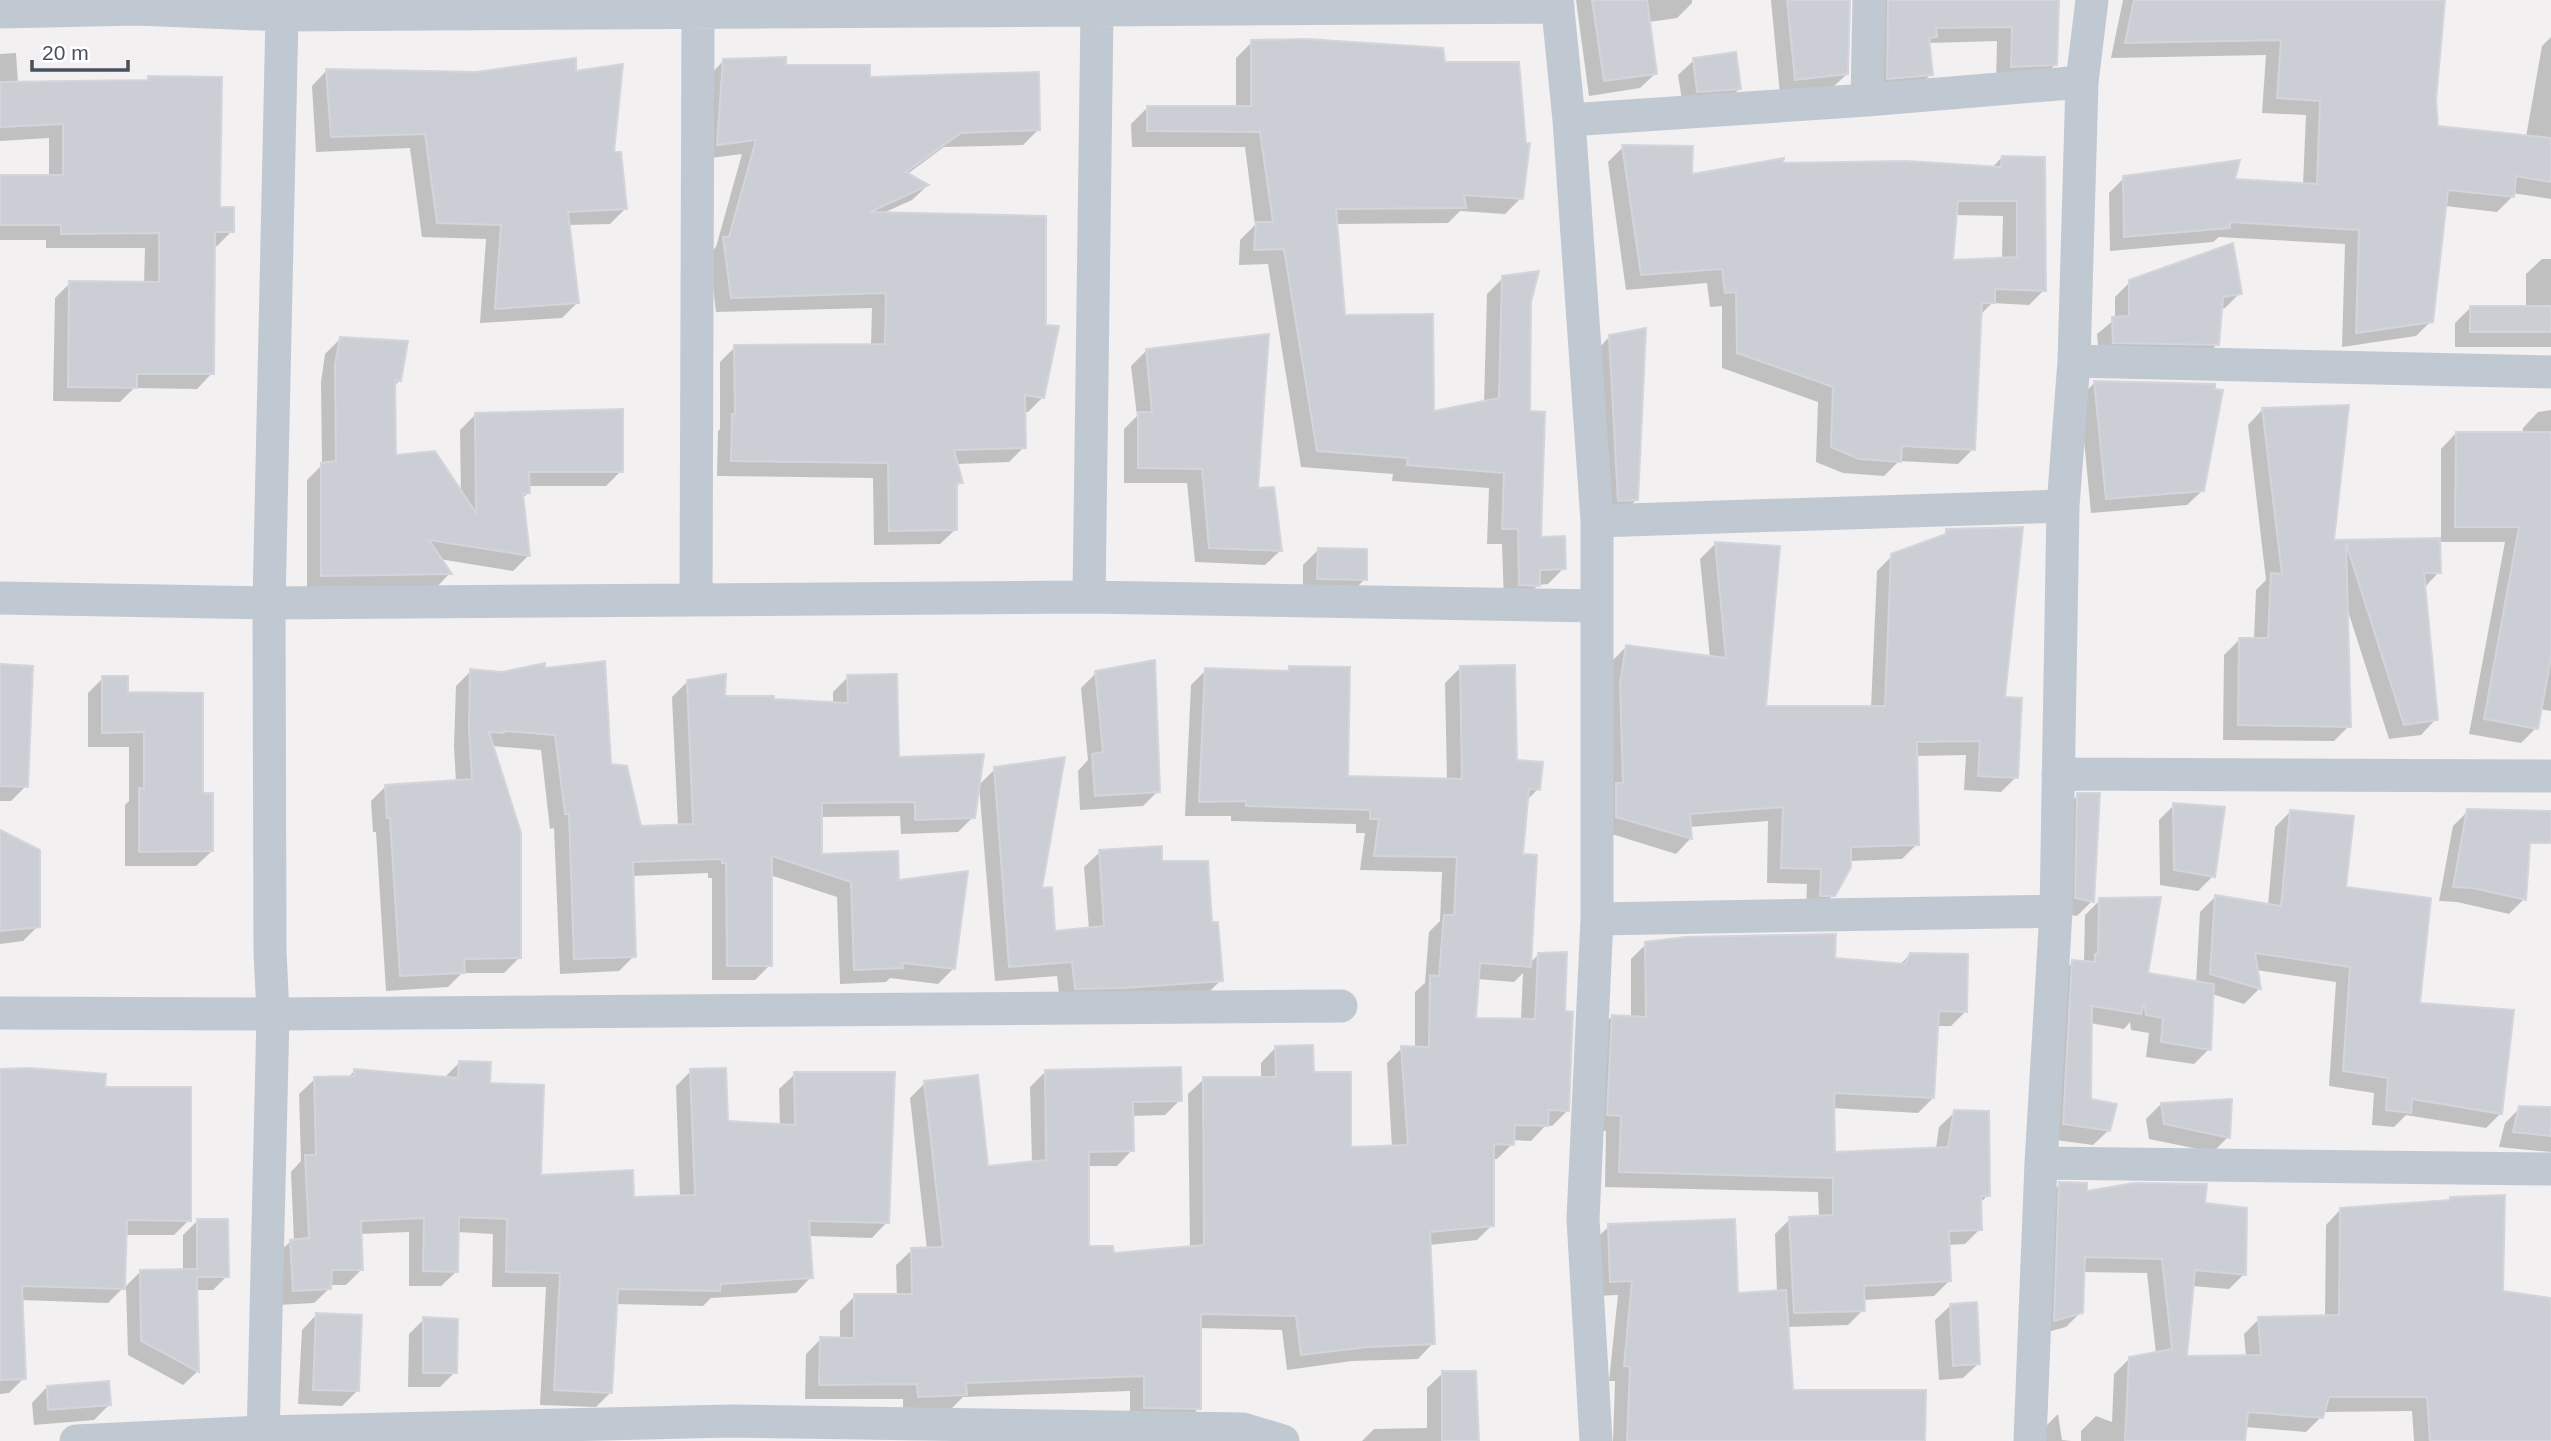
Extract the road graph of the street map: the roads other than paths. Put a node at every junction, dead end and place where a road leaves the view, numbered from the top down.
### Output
1 (1869, 0) edge
2 (2092, 0) edge
3 (1557, 4) edge
4 (137, 5) edge
5 (938, 5) edge
6 (0, 12) edge
7 (1097, 12) junction
8 (698, 13) junction
9 (282, 15) junction
10 (2082, 82) junction
11 (1867, 100) junction
12 (1569, 120) junction
13 (2074, 361) junction
14 (2551, 372) edge
15 (2063, 506) junction
16 (1597, 520) junction
17 (1089, 597) junction
18 (0, 598) edge
19 (696, 599) junction
20 (269, 603) junction
21 (1597, 606) junction
22 (2058, 774) junction
23 (2551, 776) edge
24 (2056, 911) junction
25 (1597, 919) junction
26 (1341, 1006) dead end
27 (0, 1013) edge
28 (273, 1014) junction
29 (2041, 1163) junction
30 (2551, 1169) edge
31 (263, 1437) edge
32 (76, 1441) edge
33 (1283, 1441) edge
34 (1596, 1441) edge
35 (2030, 1441) edge

1 - 11 street
2 - 10 street
3 - 7 street
3 - 12 street
4 - 6 street
4 - 9 street
5 - 7 street
5 - 8 street
7 - 17 street
8 - 9 street
8 - 19 street
9 - 20 street
10 - 11 street
10 - 13 street
11 - 12 street
12 - 16 street
13 - 14 street
13 - 15 street
15 - 16 street
15 - 22 street
16 - 21 street
17 - 19 street
17 - 21 street
18 - 20 street
19 - 20 street
20 - 28 street
21 - 25 street
22 - 23 street
22 - 24 street
24 - 25 street
24 - 29 street
25 - 34 street
26 - 28 street
27 - 28 street
28 - 31 street
29 - 30 street
29 - 35 street
31 - 32 street
31 - 33 street

